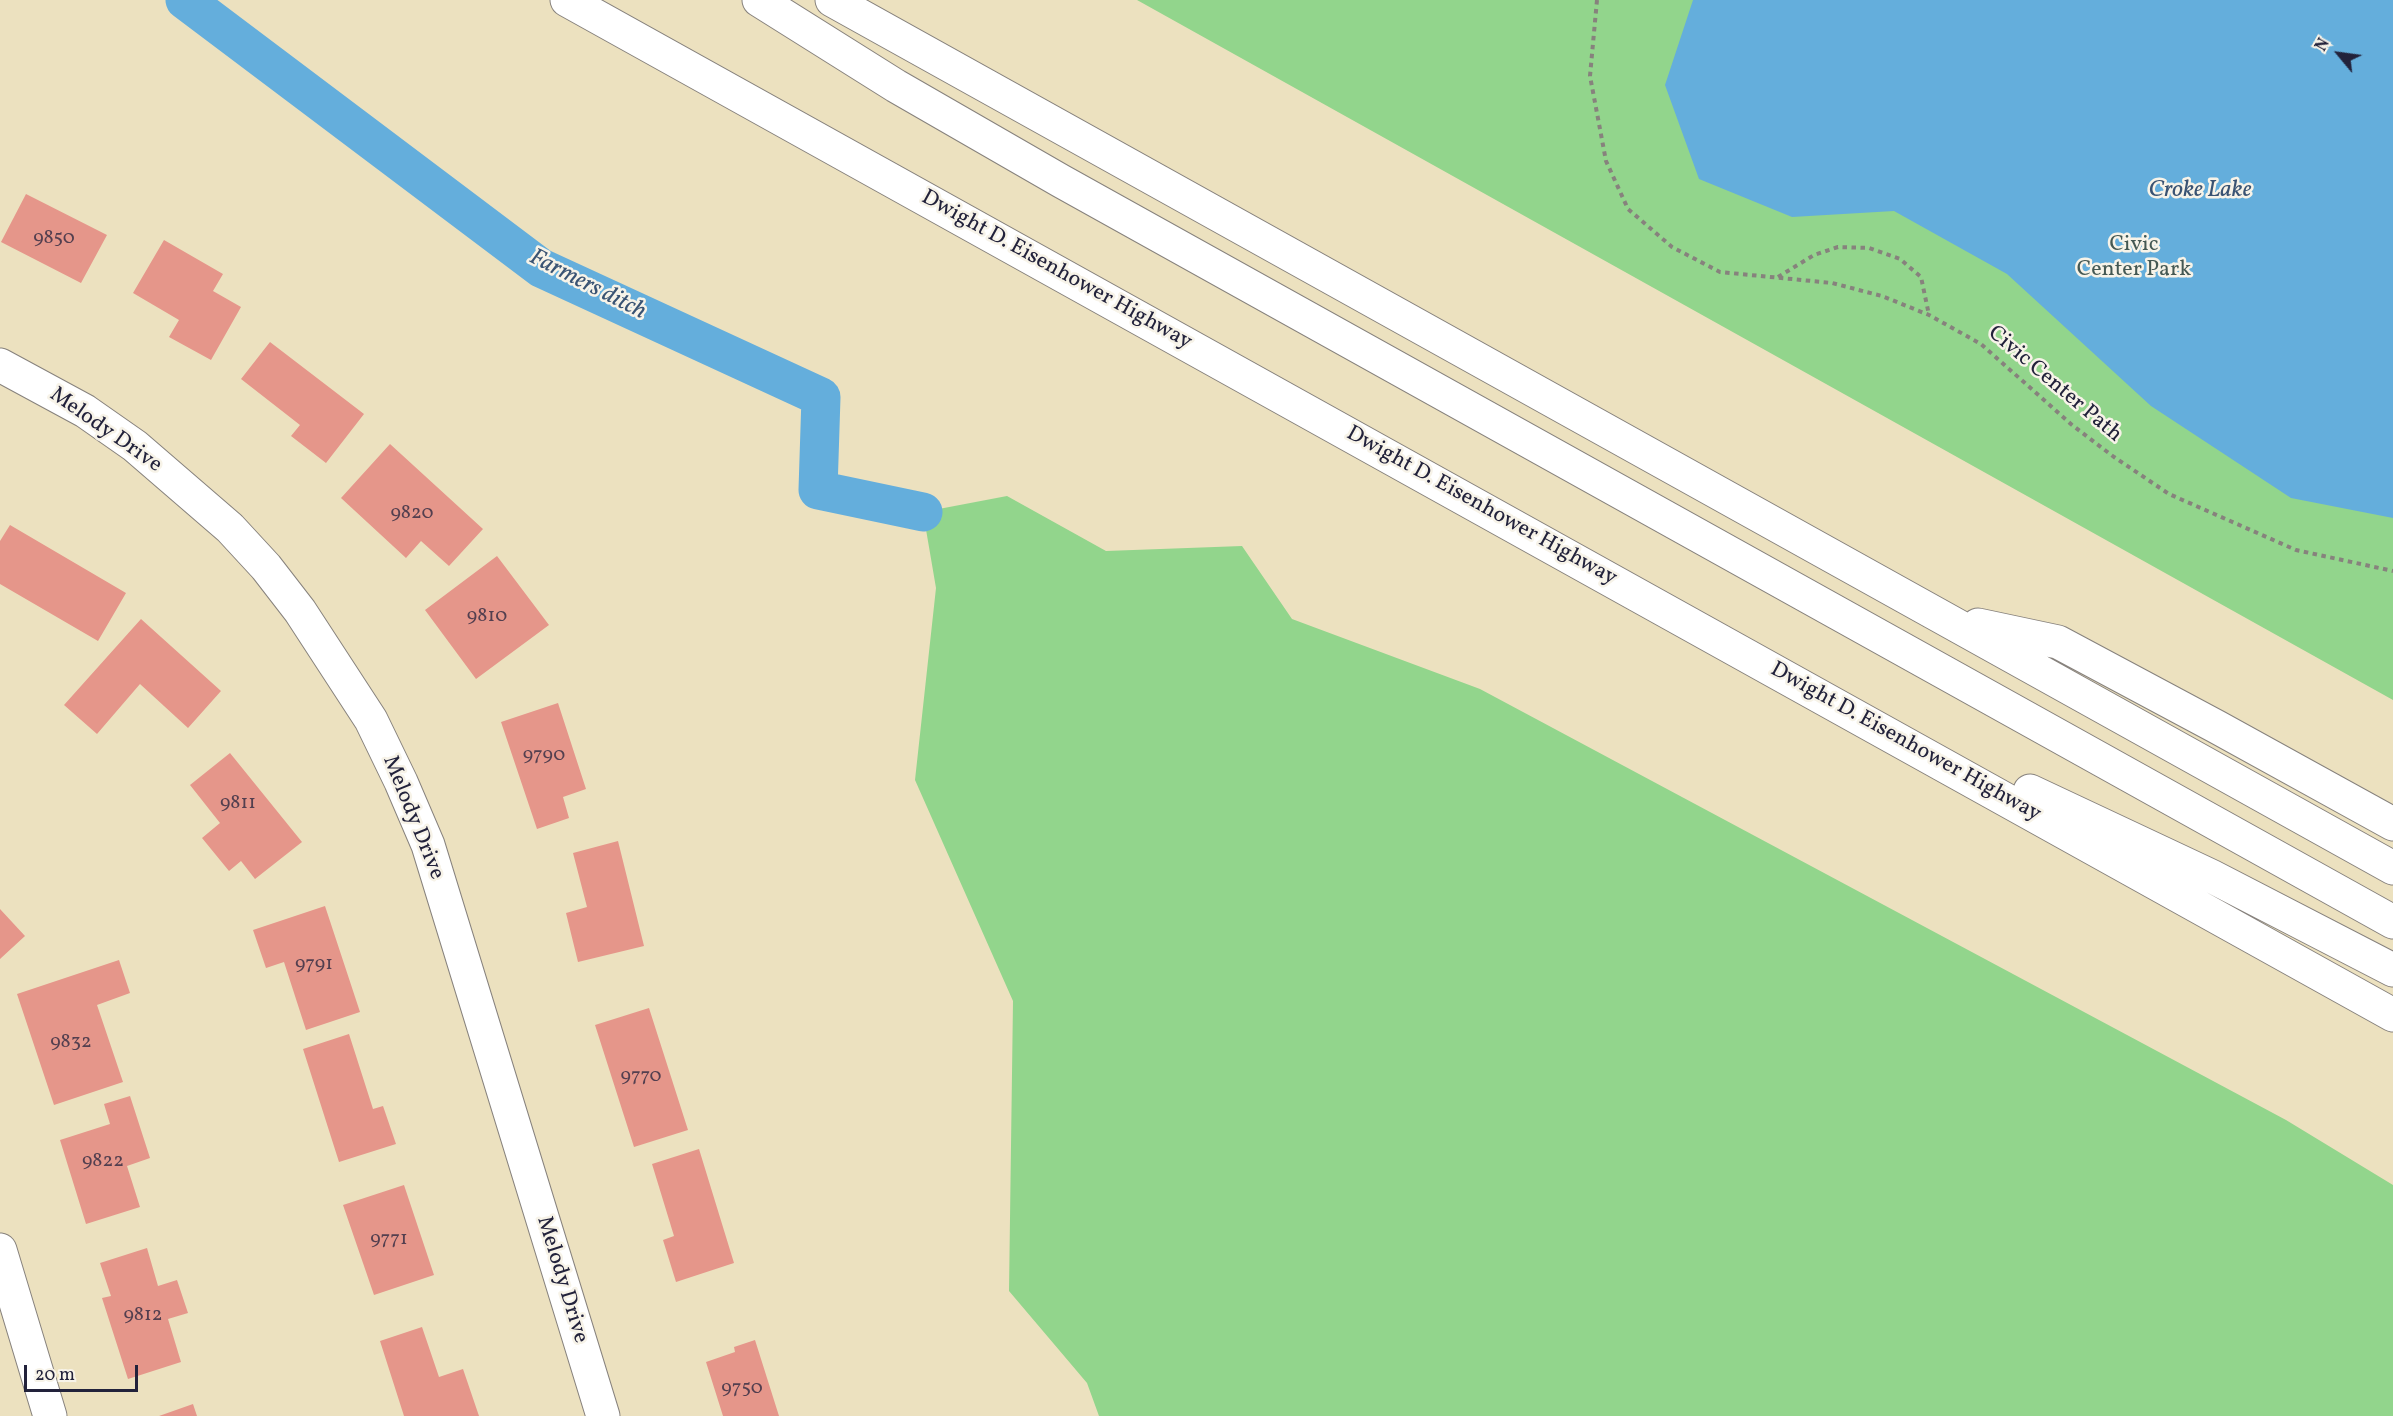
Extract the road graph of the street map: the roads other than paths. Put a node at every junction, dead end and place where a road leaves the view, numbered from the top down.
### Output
1 (567, 0) edge
2 (759, 0) edge
3 (832, 0) edge
4 (0, 365) edge
5 (1944, 617) junction
6 (1810, 690) junction
7 (2393, 824) edge
8 (2393, 868) edge
9 (2393, 922) edge
10 (2393, 970) edge
11 (2393, 1015) edge
12 (0, 1250) edge
13 (50, 1416) edge
14 (603, 1416) edge

1 - 6 main road, Dwight D. Eisenhower Highway
2 - 9 main road
3 - 5 main road
4 - 14 main road, Melody Drive
5 - 7 main road
5 - 8 main road
6 - 10 main road
6 - 11 main road, Dwight D. Eisenhower Highway
12 - 13 main road

